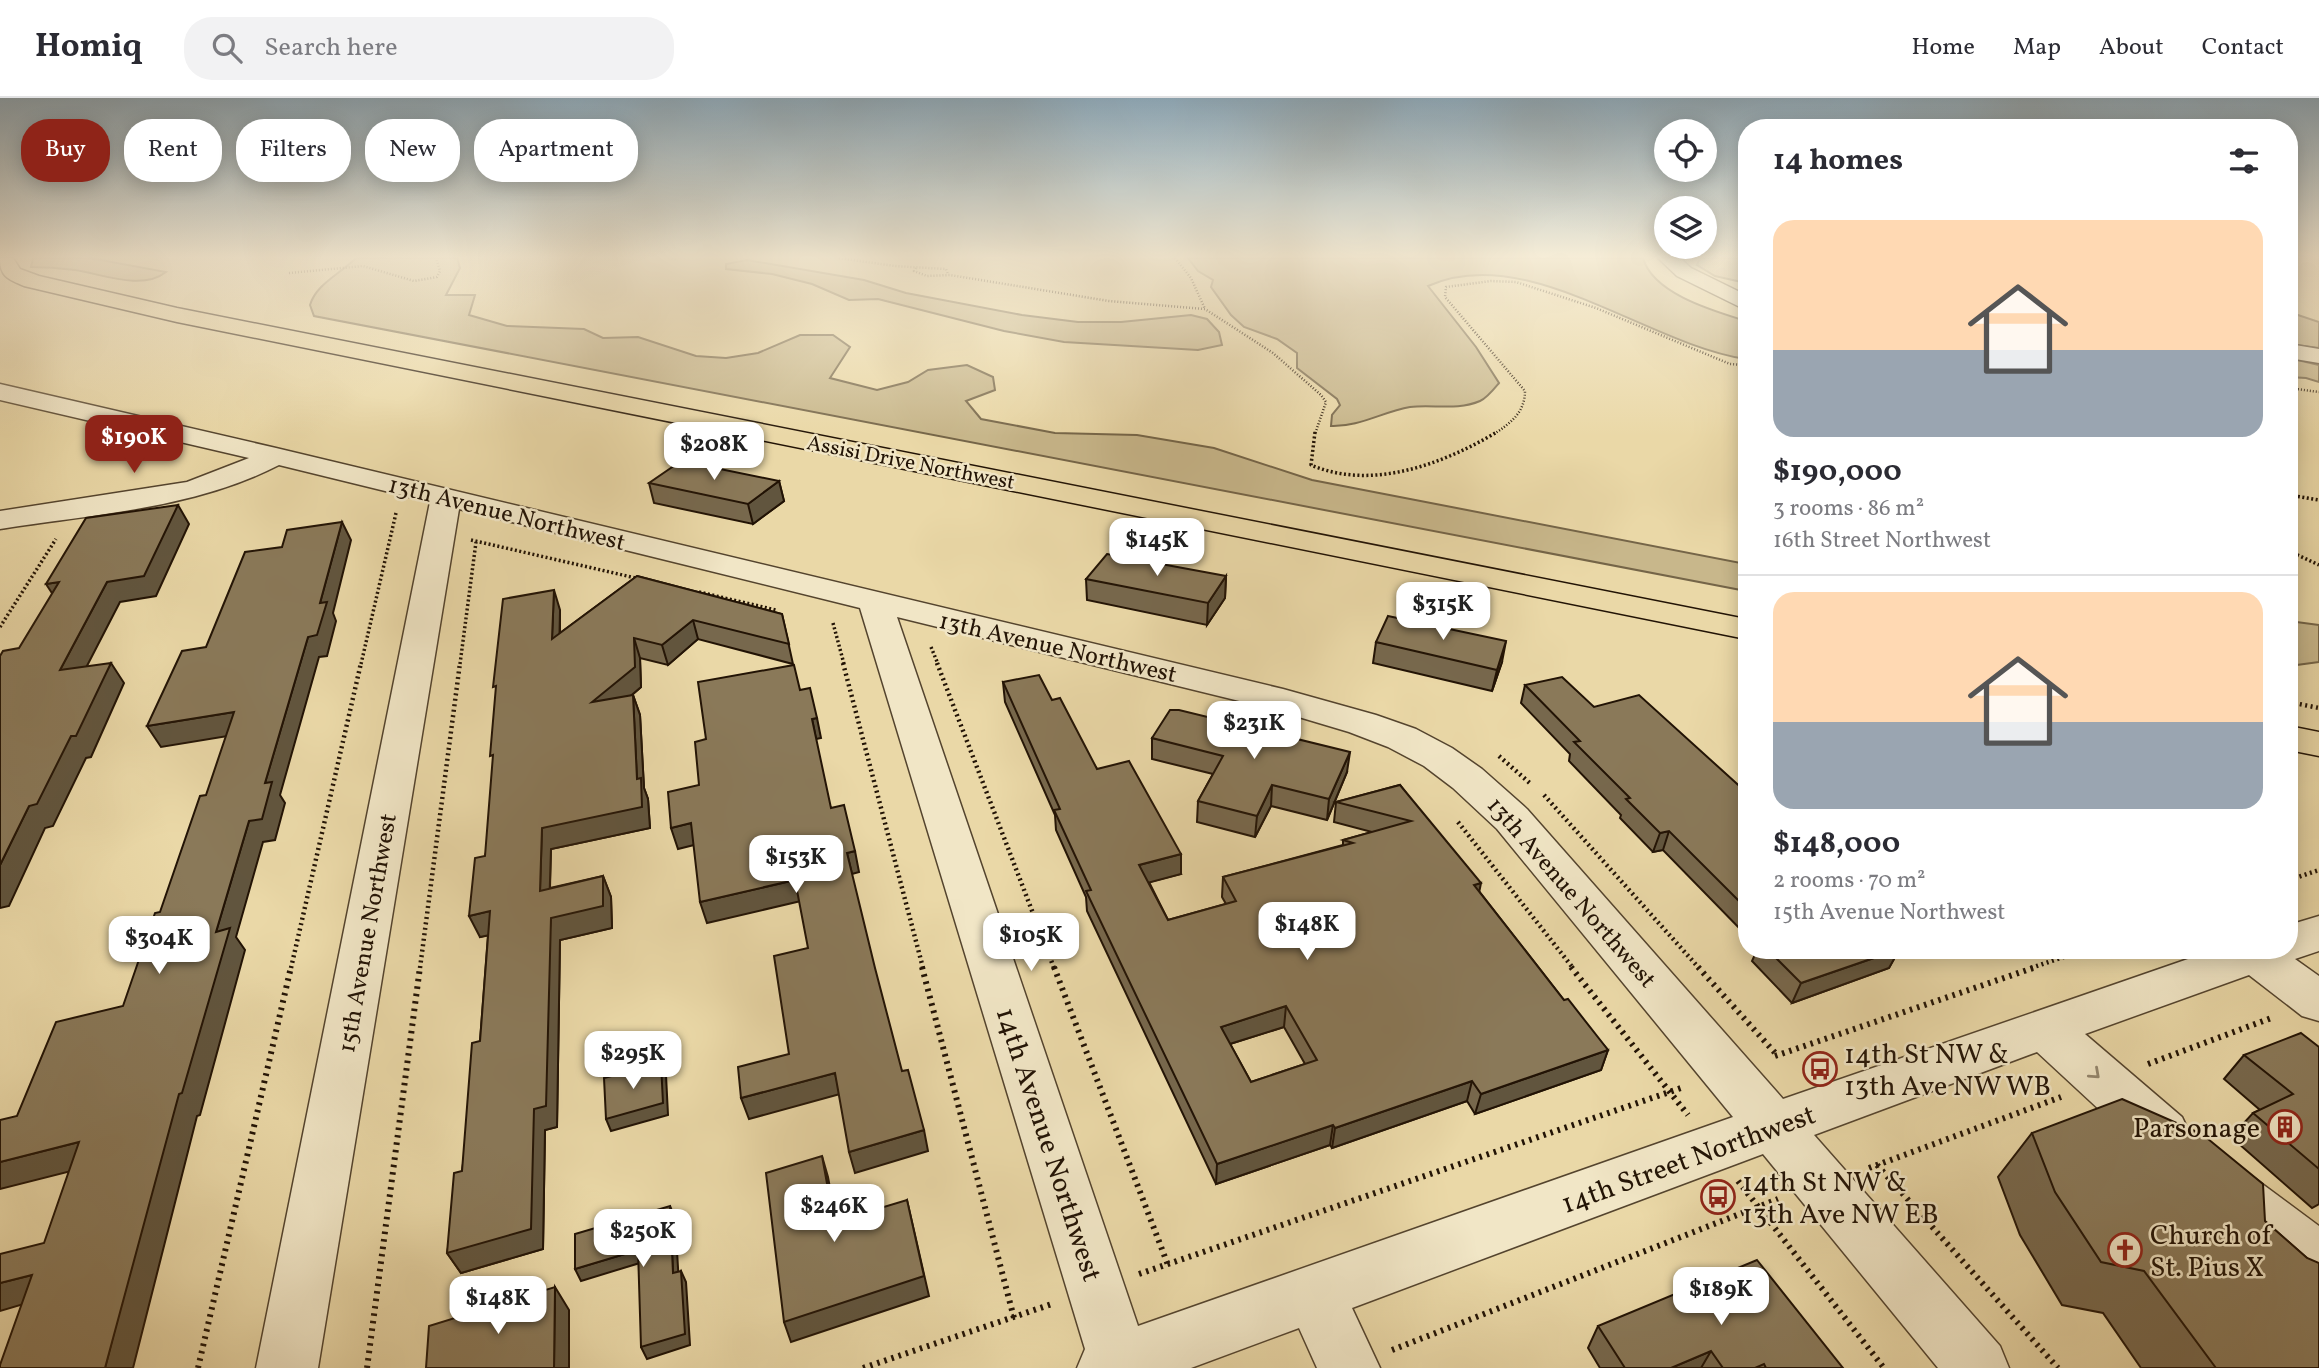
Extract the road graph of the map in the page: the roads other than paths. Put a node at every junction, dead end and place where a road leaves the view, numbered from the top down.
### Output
1 (191, 317) edge
2 (2298, 352) edge
3 (2319, 356) edge
4 (0, 392) edge
5 (276, 456) junction
6 (446, 499) junction
7 (12, 518) edge
8 (0, 552) edge
9 (876, 604) junction
10 (1738, 627) edge
11 (2298, 740) edge
12 (2319, 744) edge
13 (2319, 933) edge
14 (2298, 940) edge
15 (2242, 959) edge
16 (2280, 959) edge
17 (2319, 1002) edge
18 (2044, 1028) junction
19 (1773, 1126) junction
20 (2319, 1258) edge
21 (1313, 1293) junction
22 (1114, 1366) edge
23 (1349, 1367) edge
24 (287, 1368) edge
25 (1978, 1368) edge

1 - 10 main road, Assisi Drive Northwest
2 - 3 street
4 - 5 street, 13th Avenue Northwest
5 - 6 street, 13th Avenue Northwest
5 - 7 street
6 - 9 street, 13th Avenue Northwest
6 - 24 street, 15th Avenue Northwest
7 - 8 street
9 - 19 street, 13th Avenue Northwest
9 - 22 street, 14th Avenue Northwest
11 - 12 main road
13 - 14 street, 14th Street Northwest
15 - 18 street, 14th Street Northwest
16 - 17 street
18 - 19 street, 14th Street Northwest
18 -> 20 street
19 - 21 street, 14th Street Northwest
19 - 25 street, 13th Avenue Northwest
21 - 22 street, 14th Street Northwest
21 - 23 street

